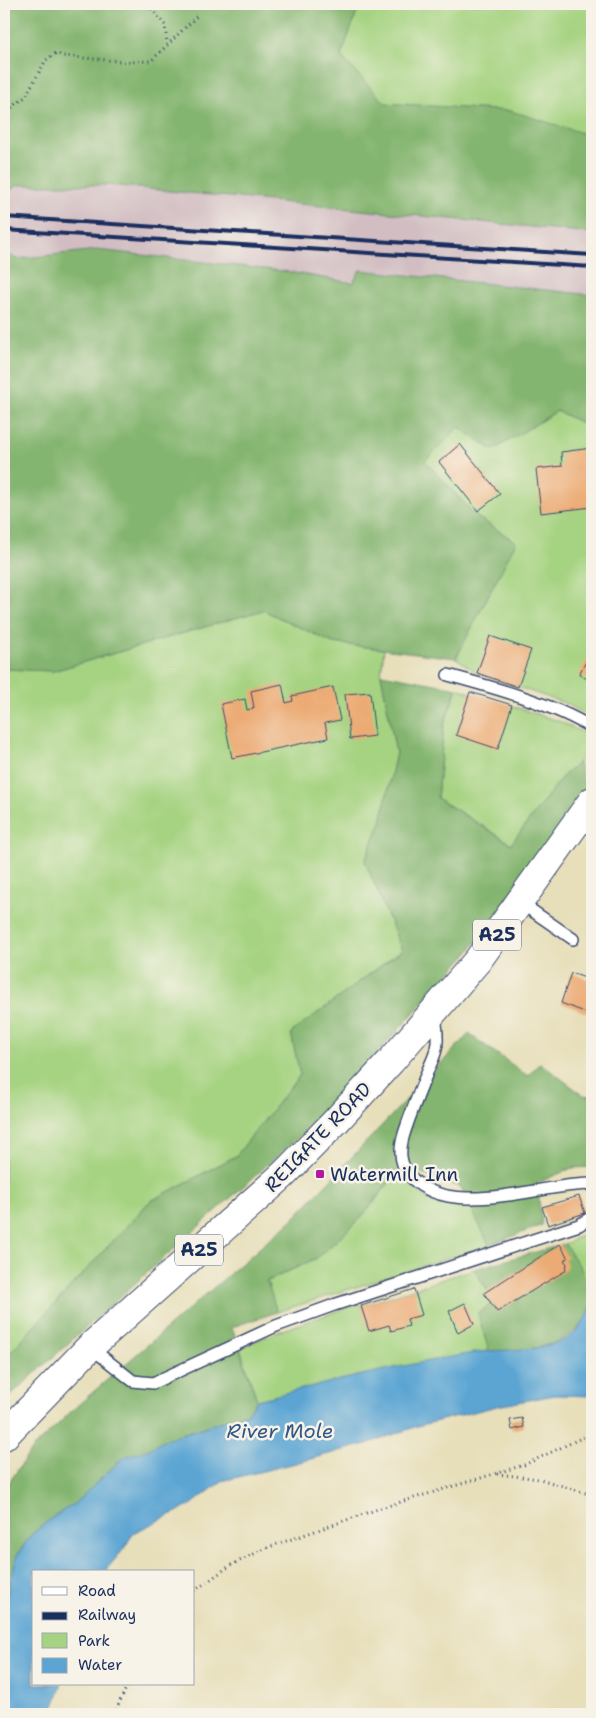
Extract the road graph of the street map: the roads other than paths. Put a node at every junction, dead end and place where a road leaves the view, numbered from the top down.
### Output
1 (448, 675) dead end
2 (592, 728) edge
3 (592, 801) edge
4 (521, 903) junction
5 (573, 939) dead end
6 (435, 1010) junction
7 (592, 1184) edge
8 (592, 1217) edge
9 (90, 1347) junction
10 (4, 1436) edge

1 - 2 lane
3 - 4 main road, REIGATE ROAD / A25
4 - 5 lane
4 - 6 main road, REIGATE ROAD / A25
6 - 7 lane
6 - 9 main road, REIGATE ROAD / A25
8 - 9 lane
9 - 10 main road, REIGATE ROAD / A25

